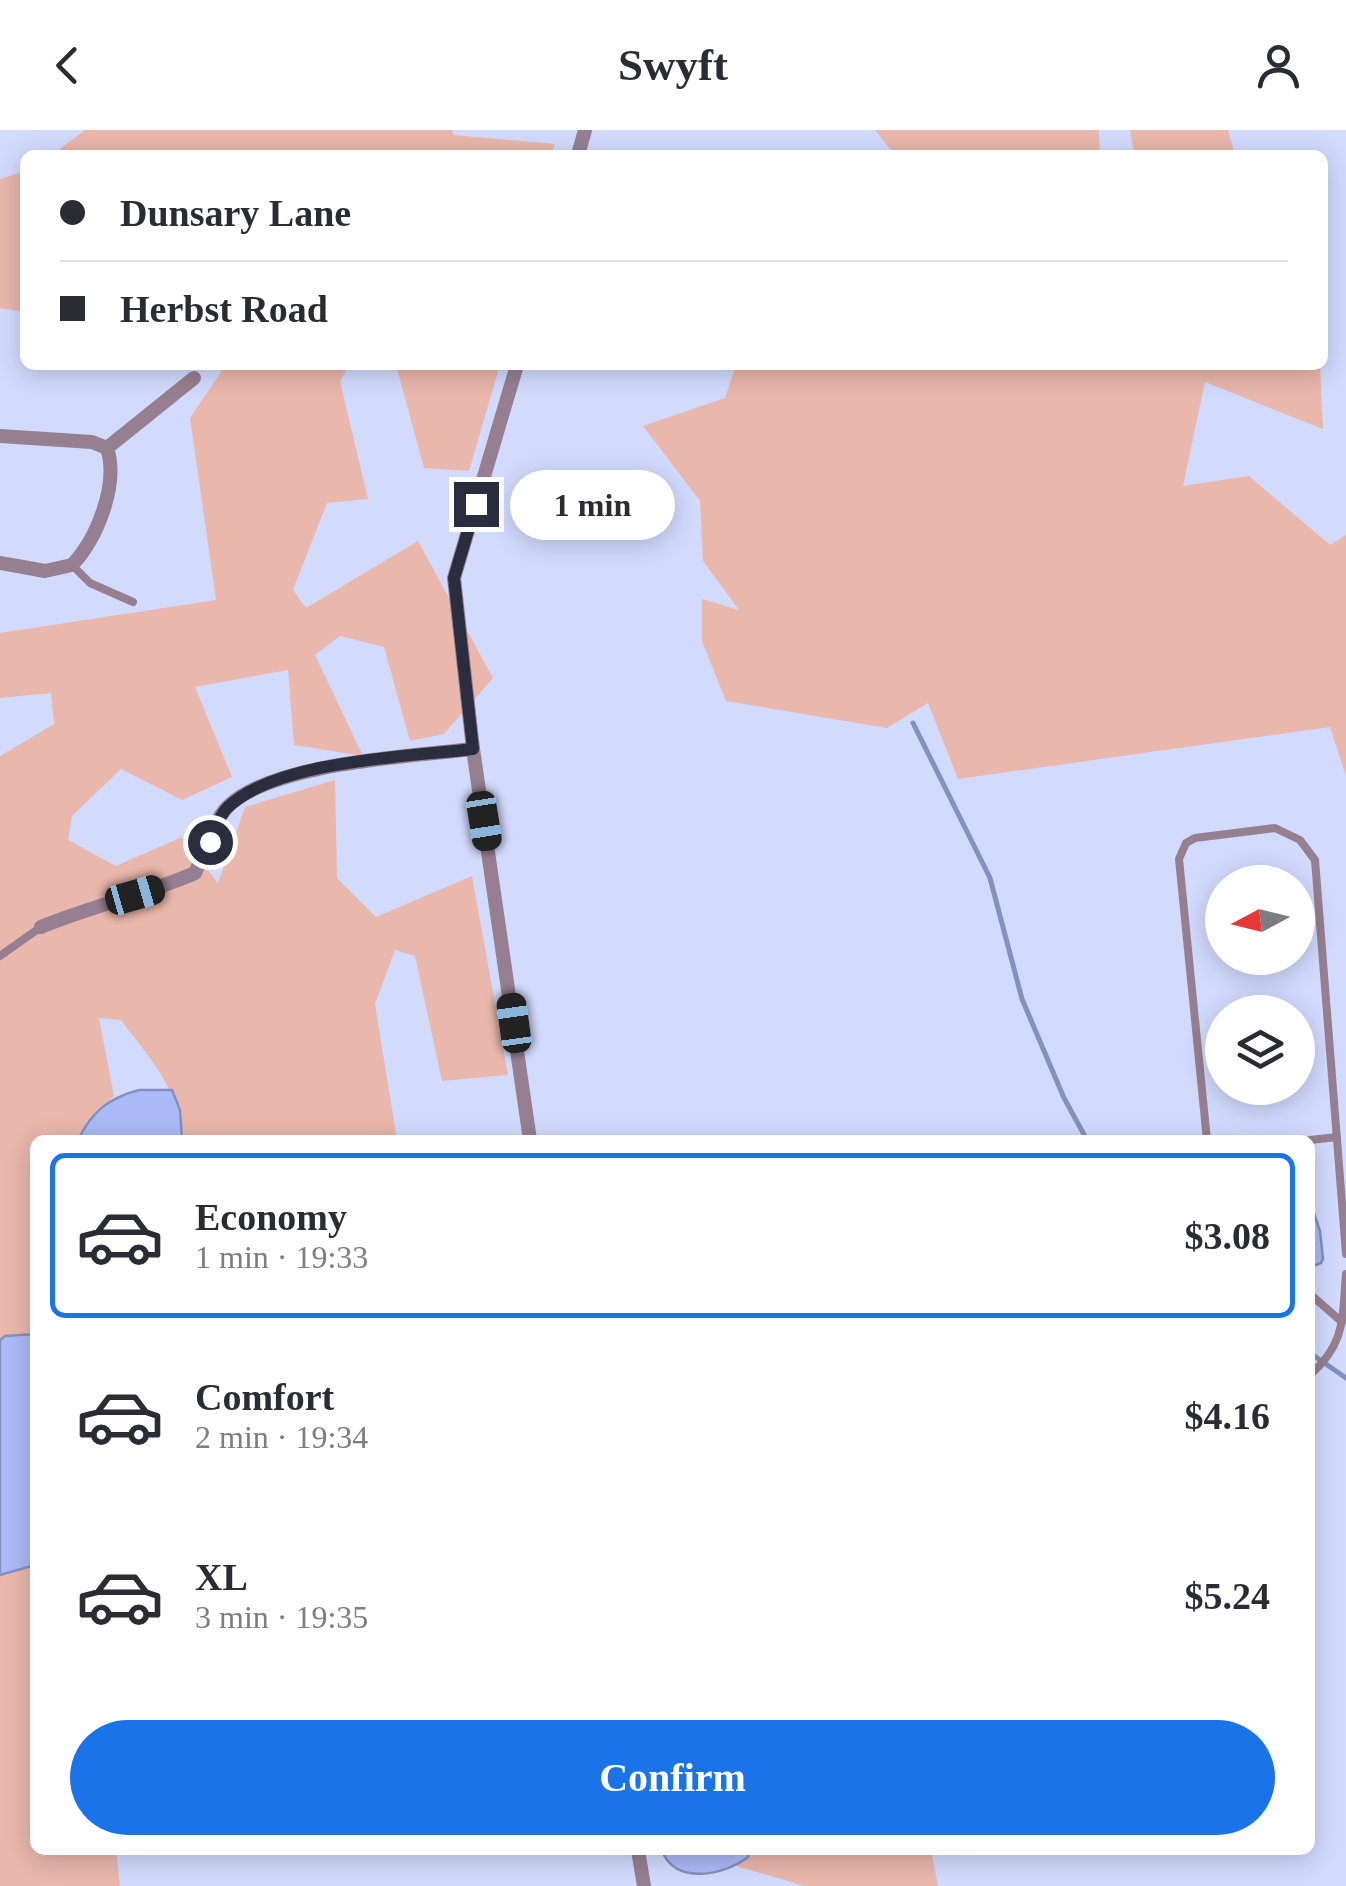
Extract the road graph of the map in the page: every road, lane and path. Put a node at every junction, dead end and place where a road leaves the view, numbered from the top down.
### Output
1 (515, 370) edge
2 (194, 378) dead end
3 (0, 436) edge
4 (107, 448) junction
5 (0, 563) edge
6 (72, 565) junction
7 (134, 602) dead end
8 (473, 749) junction
9 (42, 927) joint
10 (0, 956) edge
11 (529, 1135) edge
12 (1206, 1135) edge
13 (1337, 1137) junction
14 (1315, 1139) edge
15 (1346, 1254) edge
16 (1346, 1274) edge
17 (1315, 1298) edge
18 (1342, 1322) junction
19 (1315, 1371) edge
20 (639, 1855) edge
21 (644, 1886) edge

1 - 8 street
2 - 4 street
3 - 4 street
4 - 6 street
5 - 6 street
6 - 7 lane
8 - 9 street
8 - 11 street
9 - 10 lane
12 - 13 lane
13 - 14 lane
13 - 15 lane
16 - 18 lane
17 - 18 lane
18 - 19 lane
20 - 21 street

